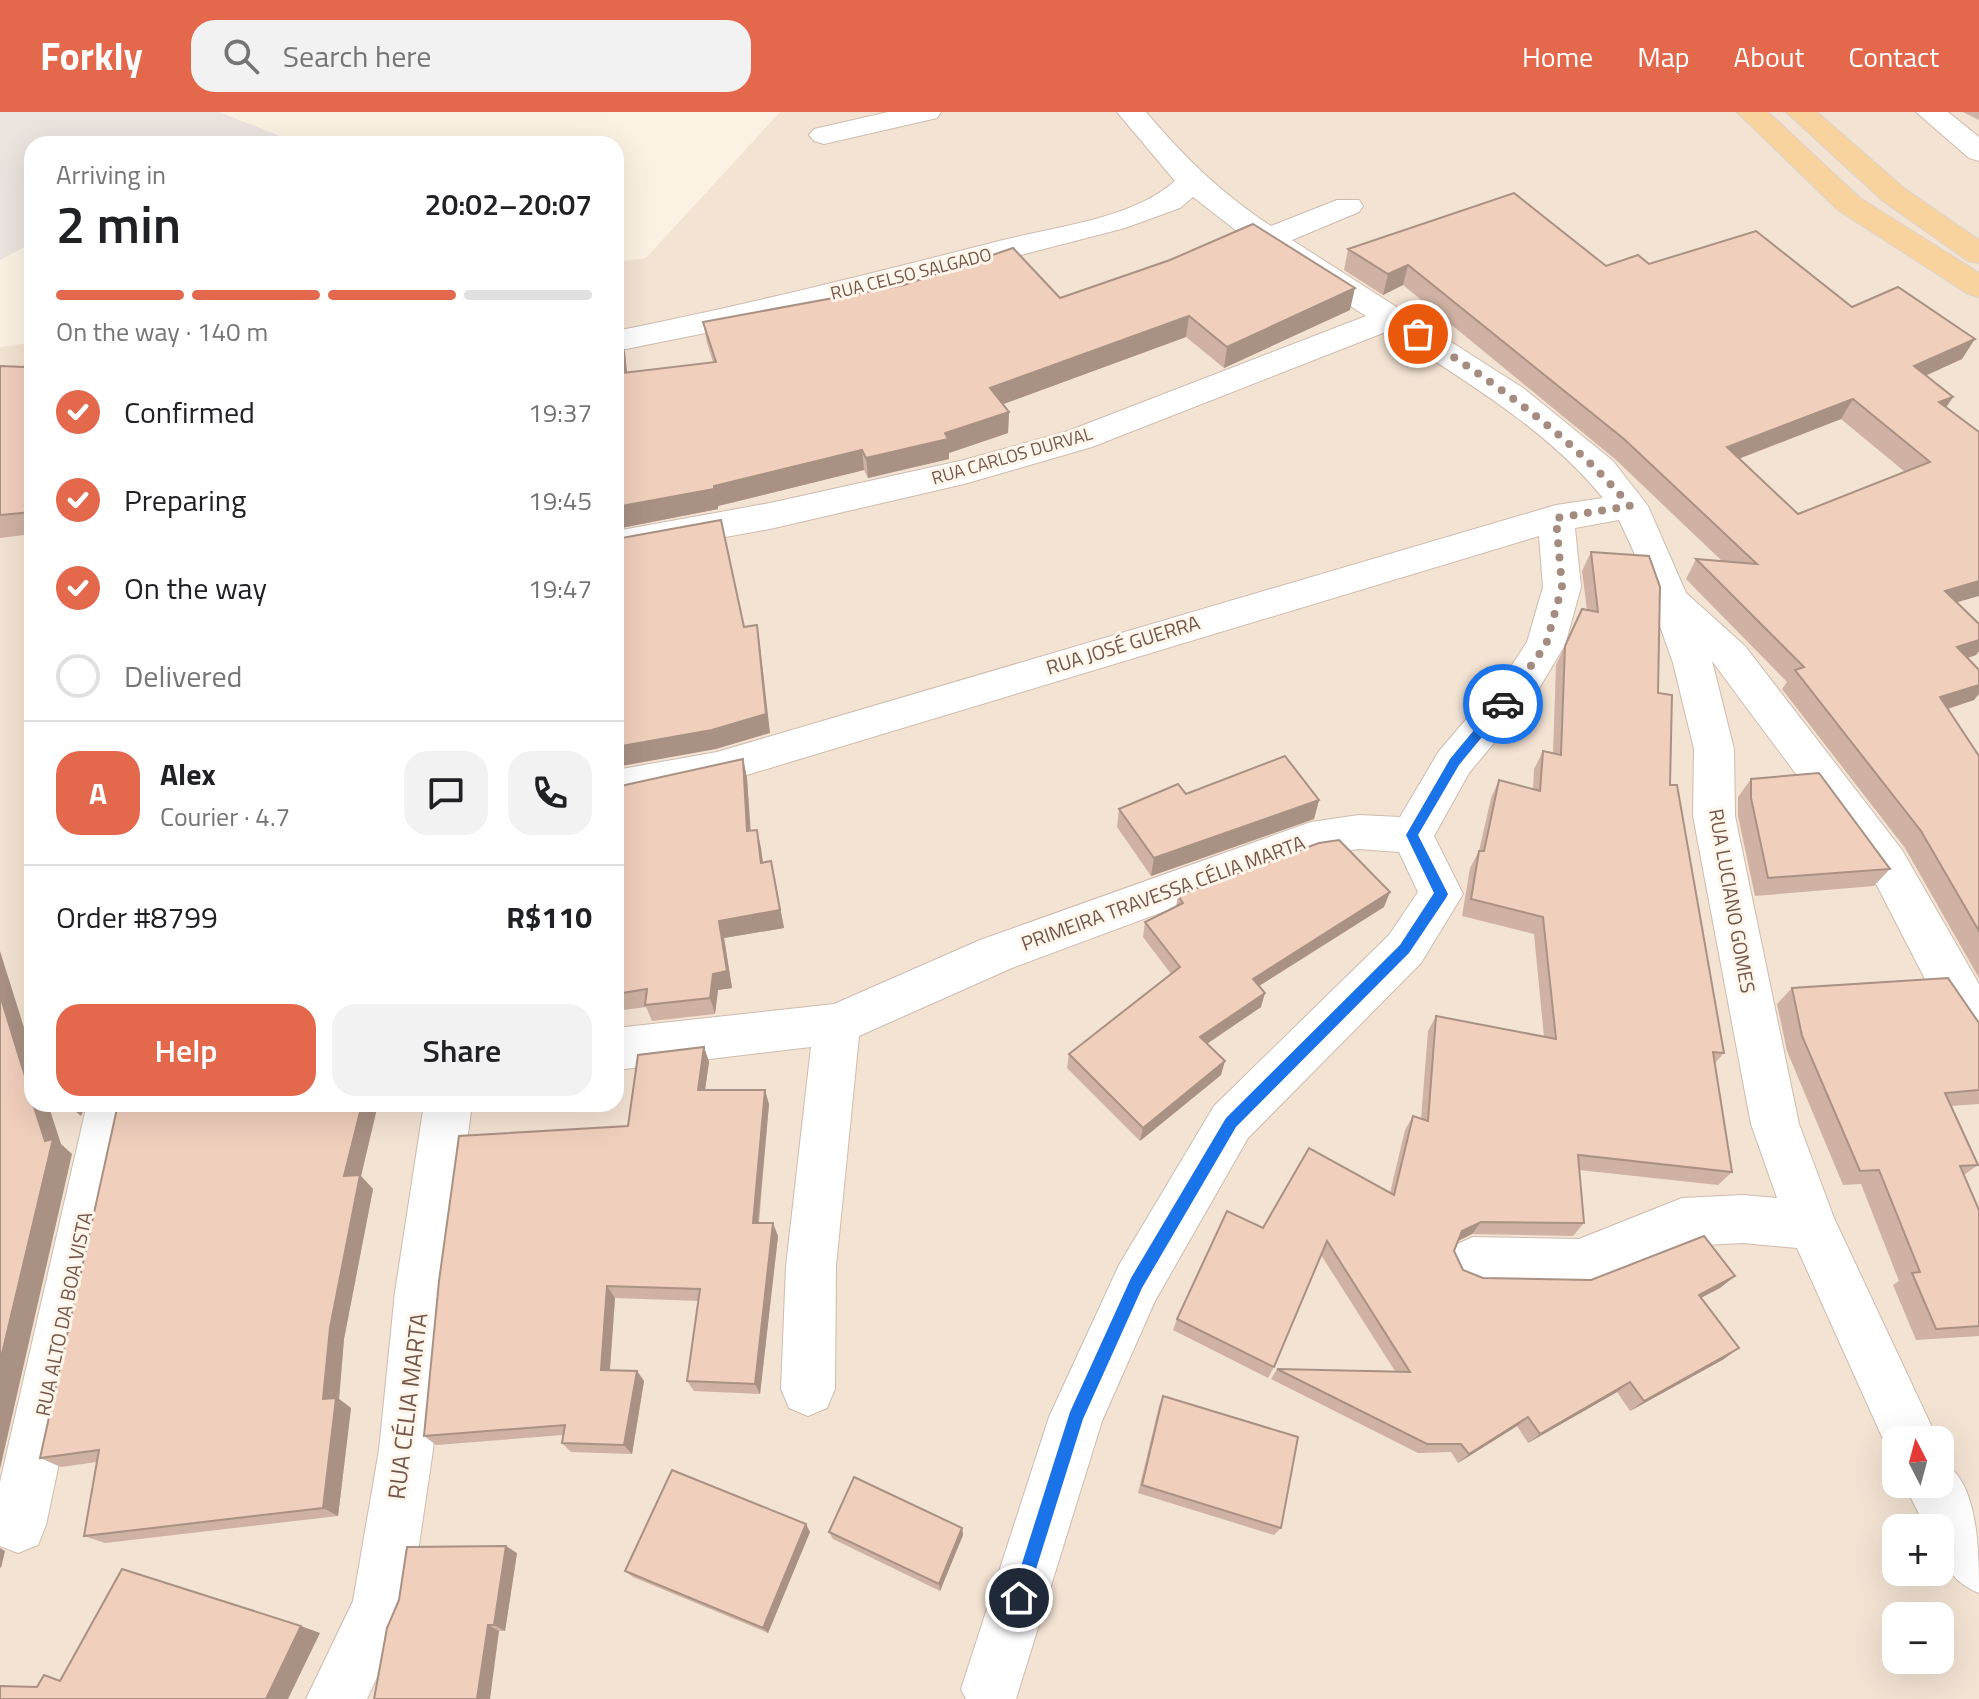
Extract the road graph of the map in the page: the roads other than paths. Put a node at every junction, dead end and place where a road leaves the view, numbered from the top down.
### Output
1 (927, 112) edge
2 (1131, 112) edge
3 (1751, 112) edge
4 (1800, 112) edge
5 (1930, 112) edge
6 (824, 135) dead end
7 (1979, 152) edge
8 (1194, 180) junction
9 (1348, 206) dead end
10 (1267, 239) junction
11 (1979, 254) edge
12 (1979, 287) edge
13 (1392, 318) junction
14 (624, 339) edge
15 (1630, 506) junction
16 (1556, 518) junction
17 (624, 543) edge
18 (1667, 596) junction
19 (624, 785) edge
20 (1412, 835) junction
21 (1979, 1023) edge
22 (837, 1024) junction
23 (624, 1048) edge
24 (109, 1112) edge
25 (447, 1112) edge
26 (1812, 1225) junction
27 (1473, 1262) dead end
28 (808, 1389) dead end
29 (1905, 1426) edge
30 (1940, 1498) edge
31 (18, 1525) dead end
32 (1979, 1565) edge
33 (991, 1689) dead end
34 (336, 1699) edge

1 - 6 street
2 - 8 street, RUA LUCIANO GOMES
3 - 12 main road
4 - 11 main road
5 - 7 street
8 - 10 street, RUA LUCIANO GOMES
8 - 14 street, RUA CELSO SALGADO
9 - 10 street
10 - 13 street, RUA LUCIANO GOMES
13 - 15 street, RUA LUCIANO GOMES
13 - 17 street, RUA CARLOS DURVAL
15 - 16 street, RUA JOSÉ GUERRA
15 - 18 street, RUA LUCIANO GOMES
16 - 19 street, RUA JOSÉ GUERRA
16 - 20 street
18 - 21 street
18 - 26 street, RUA LUCIANO GOMES
20 - 22 street, PRIMEIRA TRAVESSA CÉLIA MARTA
20 - 33 street
22 - 23 street, PRIMEIRA TRAVESSA CÉLIA MARTA
22 - 28 street
24 - 31 street, RUA ALTO DA BOA VISTA
25 - 34 street, RUA CÉLIA MARTA
26 - 27 street
26 - 29 street, RUA LUCIANO GOMES
30 - 32 street

